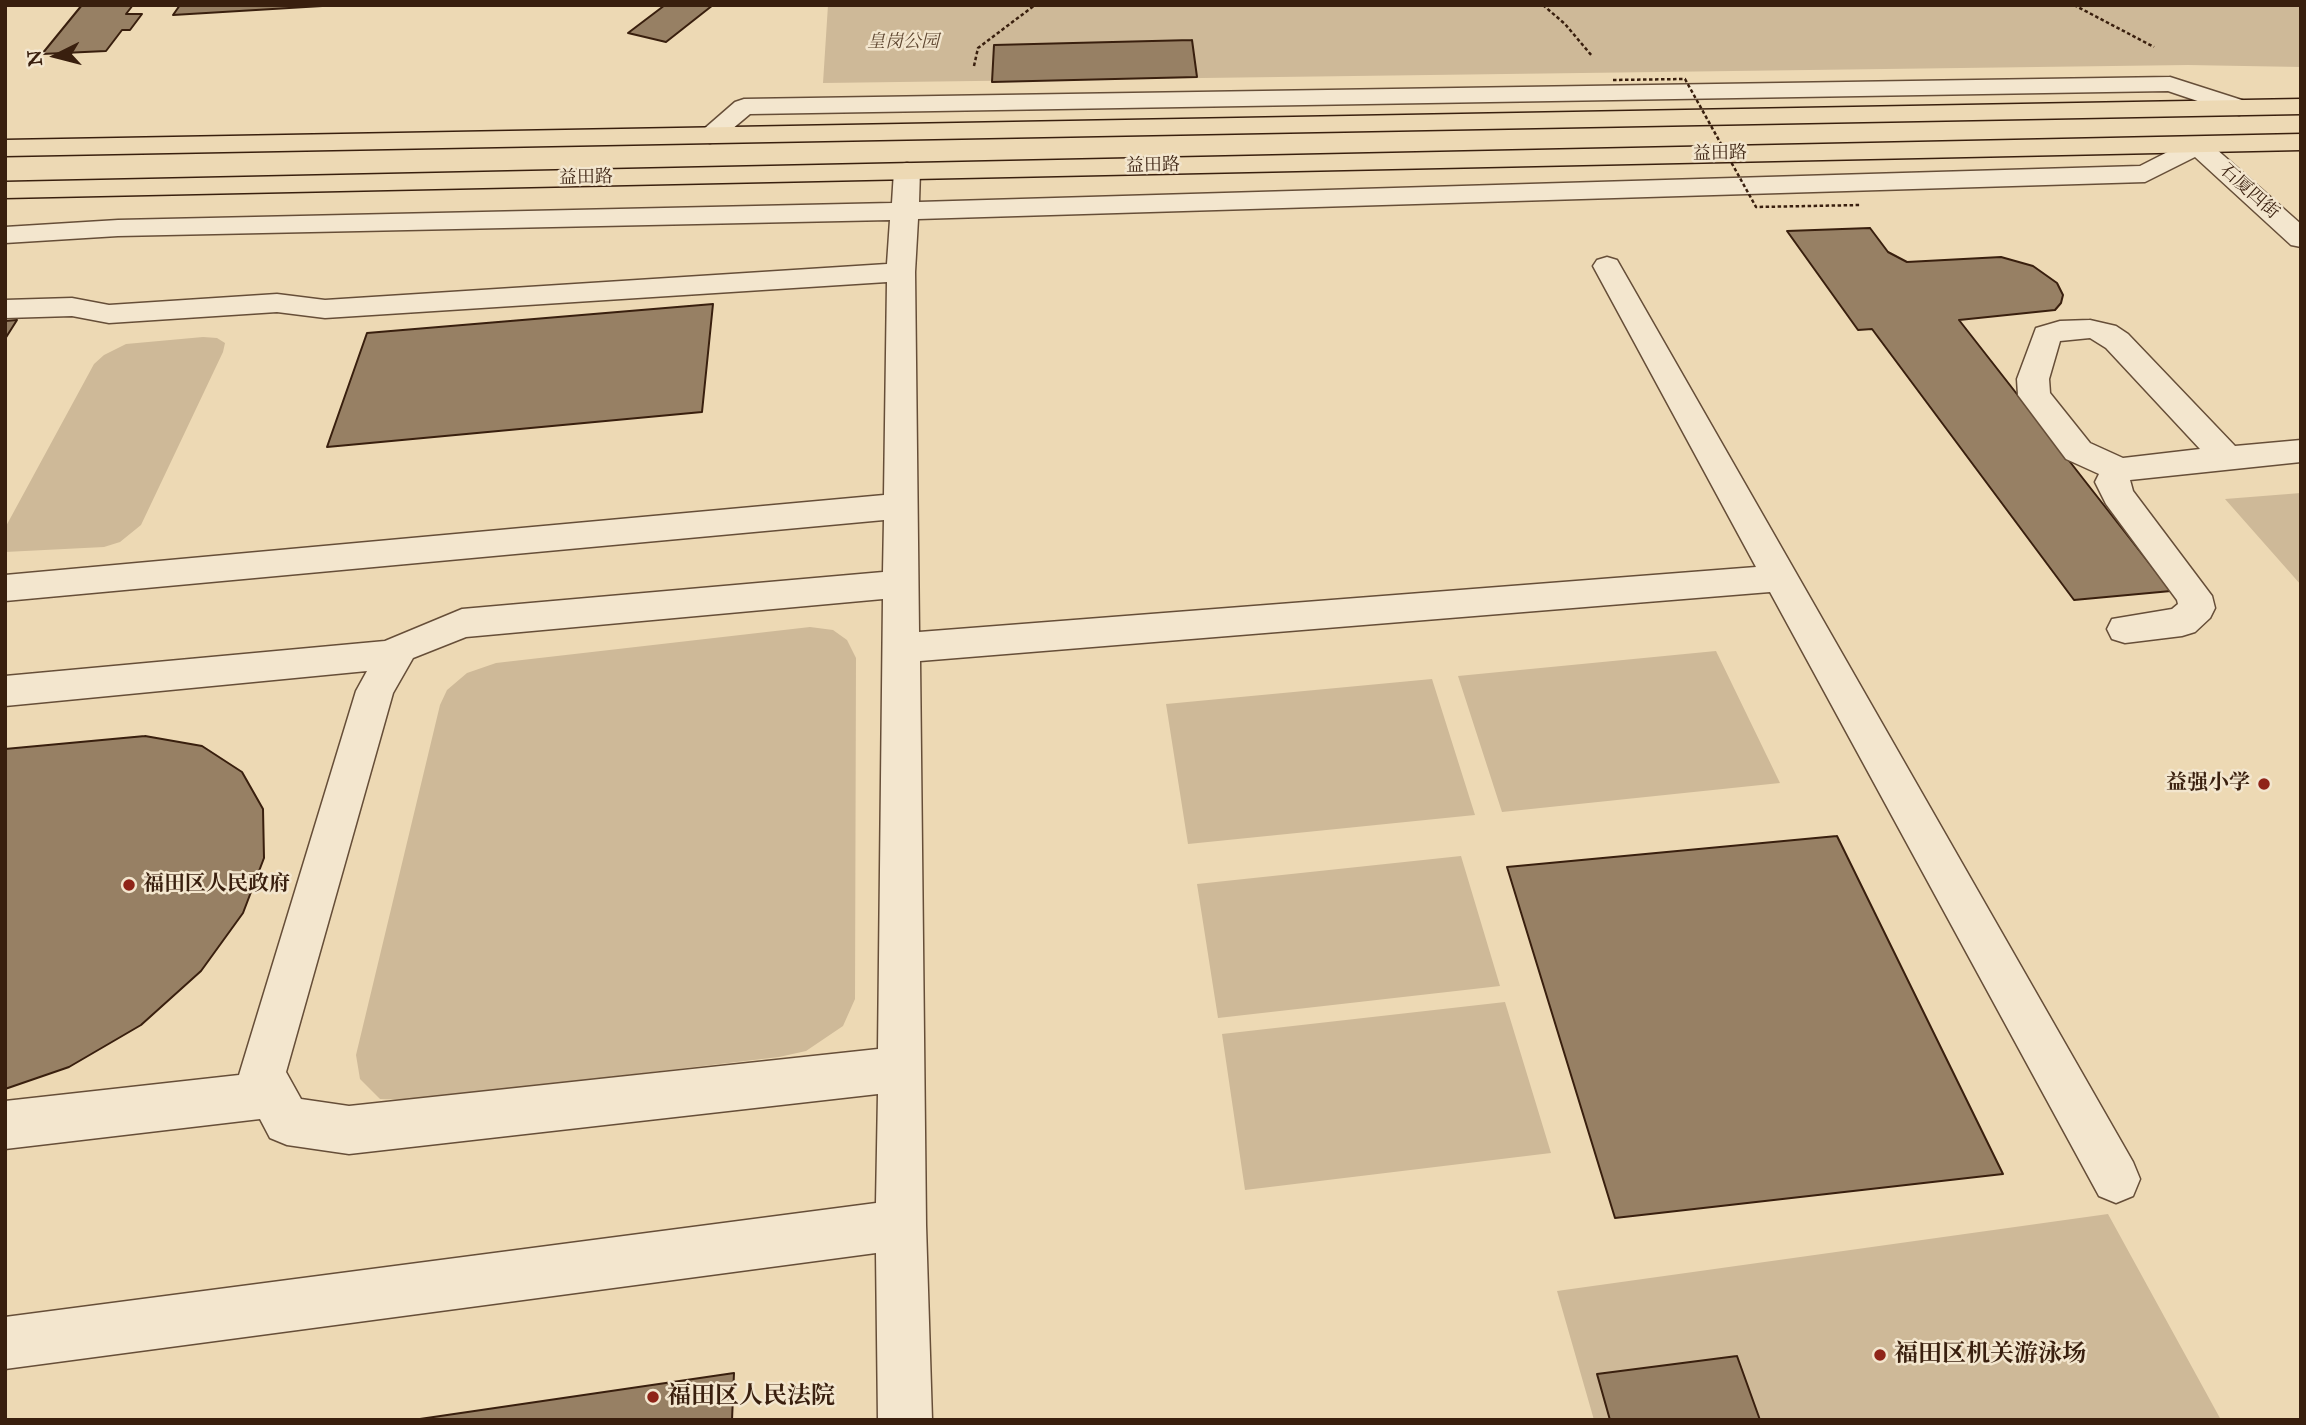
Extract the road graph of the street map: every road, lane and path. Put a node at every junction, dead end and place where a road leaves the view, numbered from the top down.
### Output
1 (1035, 5) edge
2 (1543, 5) edge
3 (2074, 5) edge
4 (2165, 53) dead end
5 (1592, 55) dead end
6 (974, 68) dead end
7 (1612, 78) dead end
8 (1788, 90) junction
9 (2301, 106) edge
10 (2239, 107) junction
11 (1803, 115) junction
12 (710, 135) junction
13 (2301, 142) edge
14 (2196, 145) junction
15 (5, 148) edge
16 (907, 171) junction
17 (5, 191) edge
18 (1861, 205) dead end
19 (905, 211) junction
20 (5, 235) edge
21 (2301, 239) edge
22 (1607, 266) dead end
23 (901, 272) junction
24 (5, 310) edge
25 (2301, 451) edge
26 (2226, 457) junction
27 (2120, 470) junction
28 (901, 506) junction
29 (1781, 578) junction
30 (902, 584) junction
31 (5, 588) edge
32 (2125, 629) dead end
33 (901, 648) junction
34 (397, 654) junction
35 (5, 691) edge
36 (900, 1069) junction
37 (273, 1094) junction
38 (5, 1125) edge
39 (2116, 1179) dead end
40 (901, 1225) junction
41 (5, 1343) edge
42 (905, 1420) edge

1 - 6 path
2 - 5 path
3 - 4 path
7 - 18 path, bridge
8 - 10 street
8 - 11 street
8 - 12 street
9 - 10 main road, 益田路
10 - 11 main road, 益田路
11 - 12 main road, 益田路
12 - 15 main road, 益田路
13 - 14 main road, 益田路
14 - 16 main road, 益田路
14 - 19 street
14 - 21 street, 石厦四街
16 - 17 main road, 益田路
16 - 19 street
19 - 20 street
19 - 23 street
22 - 29 street
23 - 24 street
23 - 28 street
25 - 26 street
26 - 27 street
26 - 27 street
27 - 32 street
28 - 30 street
28 - 31 street
29 - 33 street
29 - 39 street
30 - 33 street
30 - 34 street
33 - 36 street
34 - 35 street
34 - 37 street
36 - 37 street
36 - 40 street
37 - 38 street
40 - 41 street
40 - 42 street

